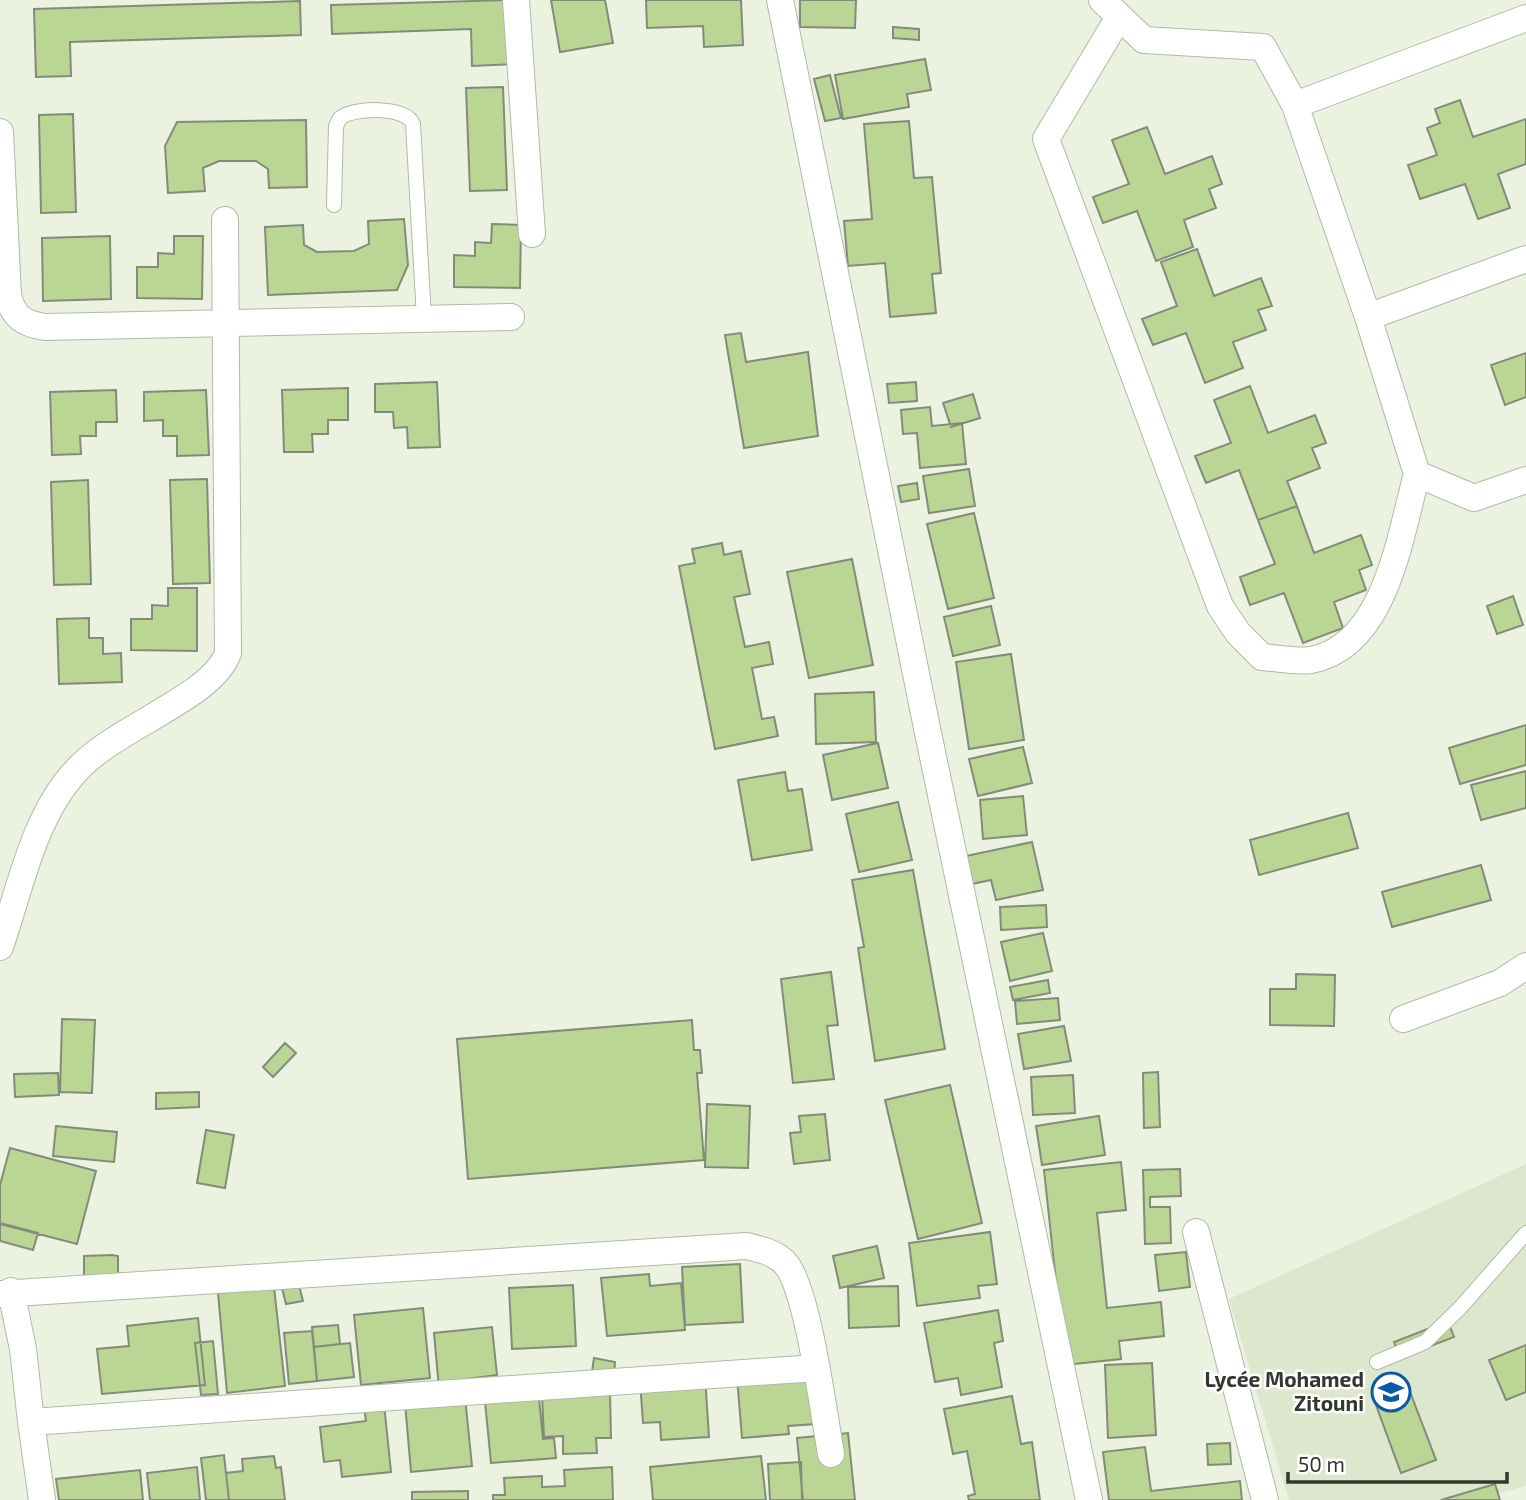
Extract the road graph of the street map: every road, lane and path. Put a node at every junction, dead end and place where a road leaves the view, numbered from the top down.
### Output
1 (516, 0) edge
2 (780, 0) edge
3 (1110, 9) edge
4 (1526, 18) edge
5 (1295, 105) junction
6 (0, 132) edge
7 (334, 205) dead end
8 (225, 220) dead end
9 (531, 234) dead end
10 (1526, 259) edge
11 (511, 317) dead end
12 (1368, 317) junction
13 (424, 318) junction
14 (225, 321) junction
15 (1417, 474) junction
16 (1526, 480) edge
17 (0, 947) edge
18 (1526, 966) edge
19 (1403, 1020) dead end
20 (1196, 1232) dead end
21 (1526, 1233) edge
22 (6, 1293) edge
23 (1377, 1362) dead end
24 (816, 1368) junction
25 (31, 1422) junction
26 (831, 1454) dead end
27 (41, 1500) edge
28 (1089, 1500) edge
29 (1265, 1500) edge

1 - 9 street
2 - 28 street
3 - 5 street
3 - 15 street
4 - 5 street
5 - 12 street
6 - 14 street
7 - 13 lane
8 - 14 street
10 - 12 street
11 - 13 street
12 - 15 street
13 - 14 street
14 - 17 street
15 - 16 street
18 - 19 street
20 - 29 street
21 - 23 lane
22 - 24 street
22 - 25 street
24 - 25 street
24 - 26 street
25 - 27 street

